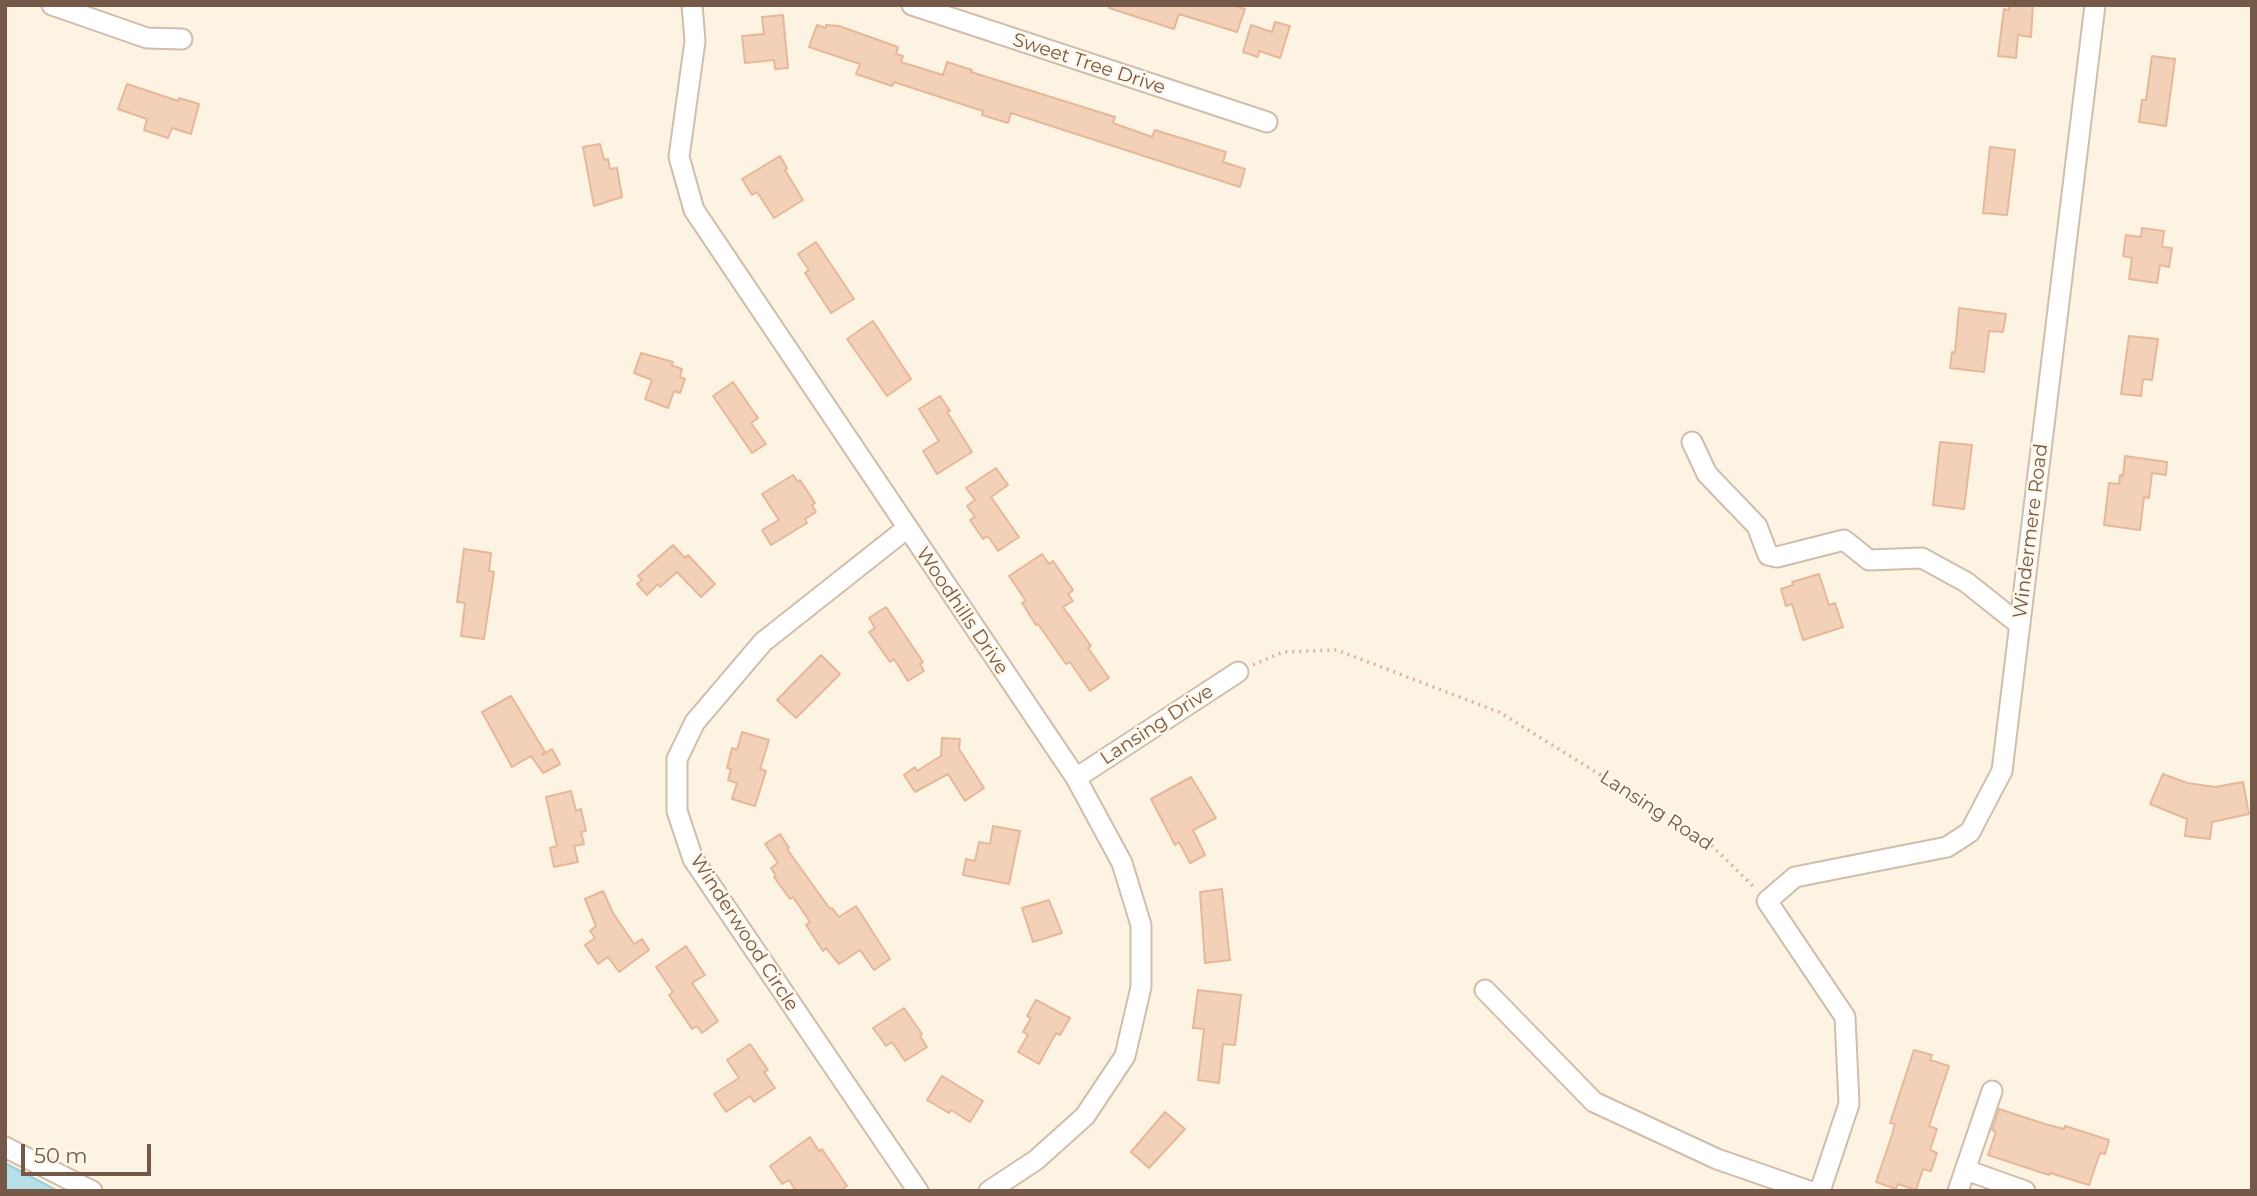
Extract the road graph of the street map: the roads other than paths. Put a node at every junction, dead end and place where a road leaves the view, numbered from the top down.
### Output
1 (52, 5) edge
2 (692, 5) edge
3 (912, 5) edge
4 (2095, 5) edge
5 (182, 39) dead end
6 (1267, 122) dead end
7 (1692, 442) dead end
8 (906, 528) junction
9 (2020, 625) junction
10 (1238, 672) road end
11 (1076, 778) junction
12 (1485, 990) dead end
13 (1992, 1091) dead end
14 (5, 1147) edge
15 (1966, 1170) junction
16 (1801, 1189) edge
17 (92, 1191) edge
18 (918, 1191) edge
19 (989, 1191) edge
20 (1820, 1191) edge
21 (1958, 1191) edge
22 (2025, 1191) edge

1 - 5 street
2 - 8 street, Woodhills Drive
3 - 6 street, Sweet Tree Drive
4 - 9 street, Windermere Road
7 - 9 street
8 - 11 street, Woodhills Drive
8 - 18 street, Winderwood Circle
9 - 20 street, Windermere Road
10 - 11 street, Lansing Drive
11 - 19 street, Woodhills Drive
12 - 16 street
13 - 15 street
14 - 17 street
15 - 21 street
15 - 22 street

